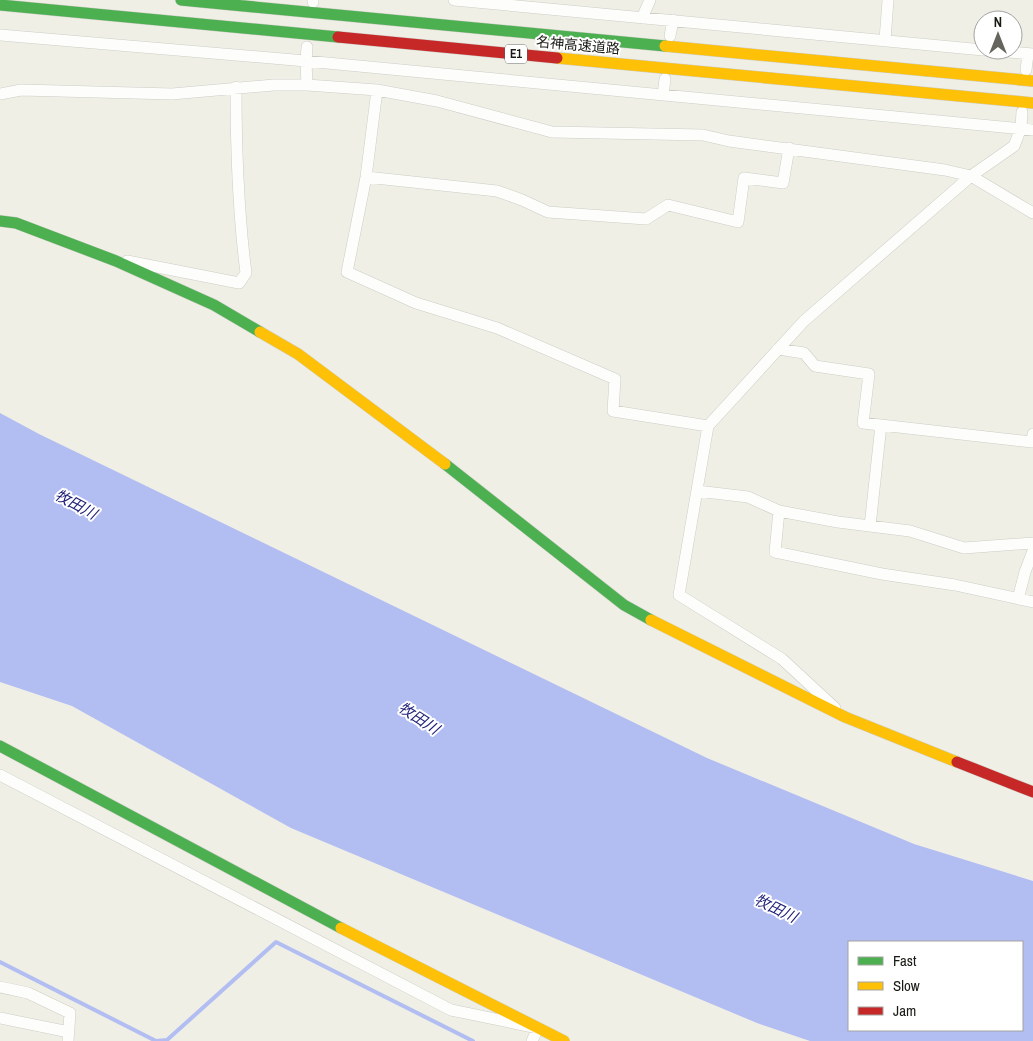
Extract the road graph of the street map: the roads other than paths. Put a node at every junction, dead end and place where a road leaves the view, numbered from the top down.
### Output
1 (181, 0) edge
2 (454, 0) edge
3 (650, 0) edge
4 (888, 0) edge
5 (0, 5) edge
6 (642, 18) junction
7 (673, 20) junction
8 (0, 34) edge
9 (670, 36) dead end
10 (884, 40) junction
11 (307, 48) dead end
12 (973, 49) edge
13 (1030, 54) edge
14 (306, 61) junction
15 (1026, 70) dead end
16 (665, 79) dead end
17 (1033, 81) edge
18 (307, 85) junction
19 (236, 88) junction
20 (377, 90) junction
21 (0, 94) edge
22 (663, 95) junction
23 (1033, 103) edge
24 (1022, 112) dead end
25 (1027, 129) edge
26 (789, 148) junction
27 (366, 176) junction
28 (972, 176) junction
29 (1033, 213) edge
30 (0, 221) edge
31 (116, 261) junction
32 (778, 349) junction
33 (881, 425) junction
34 (708, 426) junction
35 (1033, 434) edge
36 (697, 491) junction
37 (779, 511) junction
38 (870, 526) junction
39 (1033, 543) edge
40 (1033, 551) edge
41 (1018, 599) junction
42 (1033, 602) edge
43 (845, 717) junction
44 (0, 746) edge
45 (0, 775) edge
46 (1033, 792) edge
47 (0, 987) edge
48 (0, 1018) edge
49 (538, 1028) junction
50 (68, 1036) edge
51 (532, 1041) edge
52 (564, 1041) edge

1 - 17 main road, 名神高速道路 / E1
2 - 6 street
3 - 6 street
4 - 10 street
5 - 23 main road, 名神高速道路 / E1
6 - 7 street
7 - 9 street
7 - 10 street
8 - 14 street
10 - 12 street
11 - 14 street
13 - 15 street
14 - 18 street
14 - 22 street
16 - 22 street
18 - 19 street
18 - 20 street
19 - 21 street
19 - 31 street
20 - 26 street
20 - 27 street
22 - 25 street
24 - 25 street
25 - 28 street
26 - 27 street
26 - 28 street
27 - 34 street
28 - 29 street
28 - 32 street
30 - 31 main road
31 - 43 main road
32 - 33 street
32 - 34 street
33 - 35 street
33 - 38 street
34 - 36 street
36 - 37 street
36 - 43 street
37 - 38 street
37 - 41 street
38 - 39 street
40 - 41 street
41 - 42 street
43 - 46 main road
44 - 49 main road
45 - 49 street
47 - 50 street
48 - 50 street
49 - 51 street
49 - 52 main road

